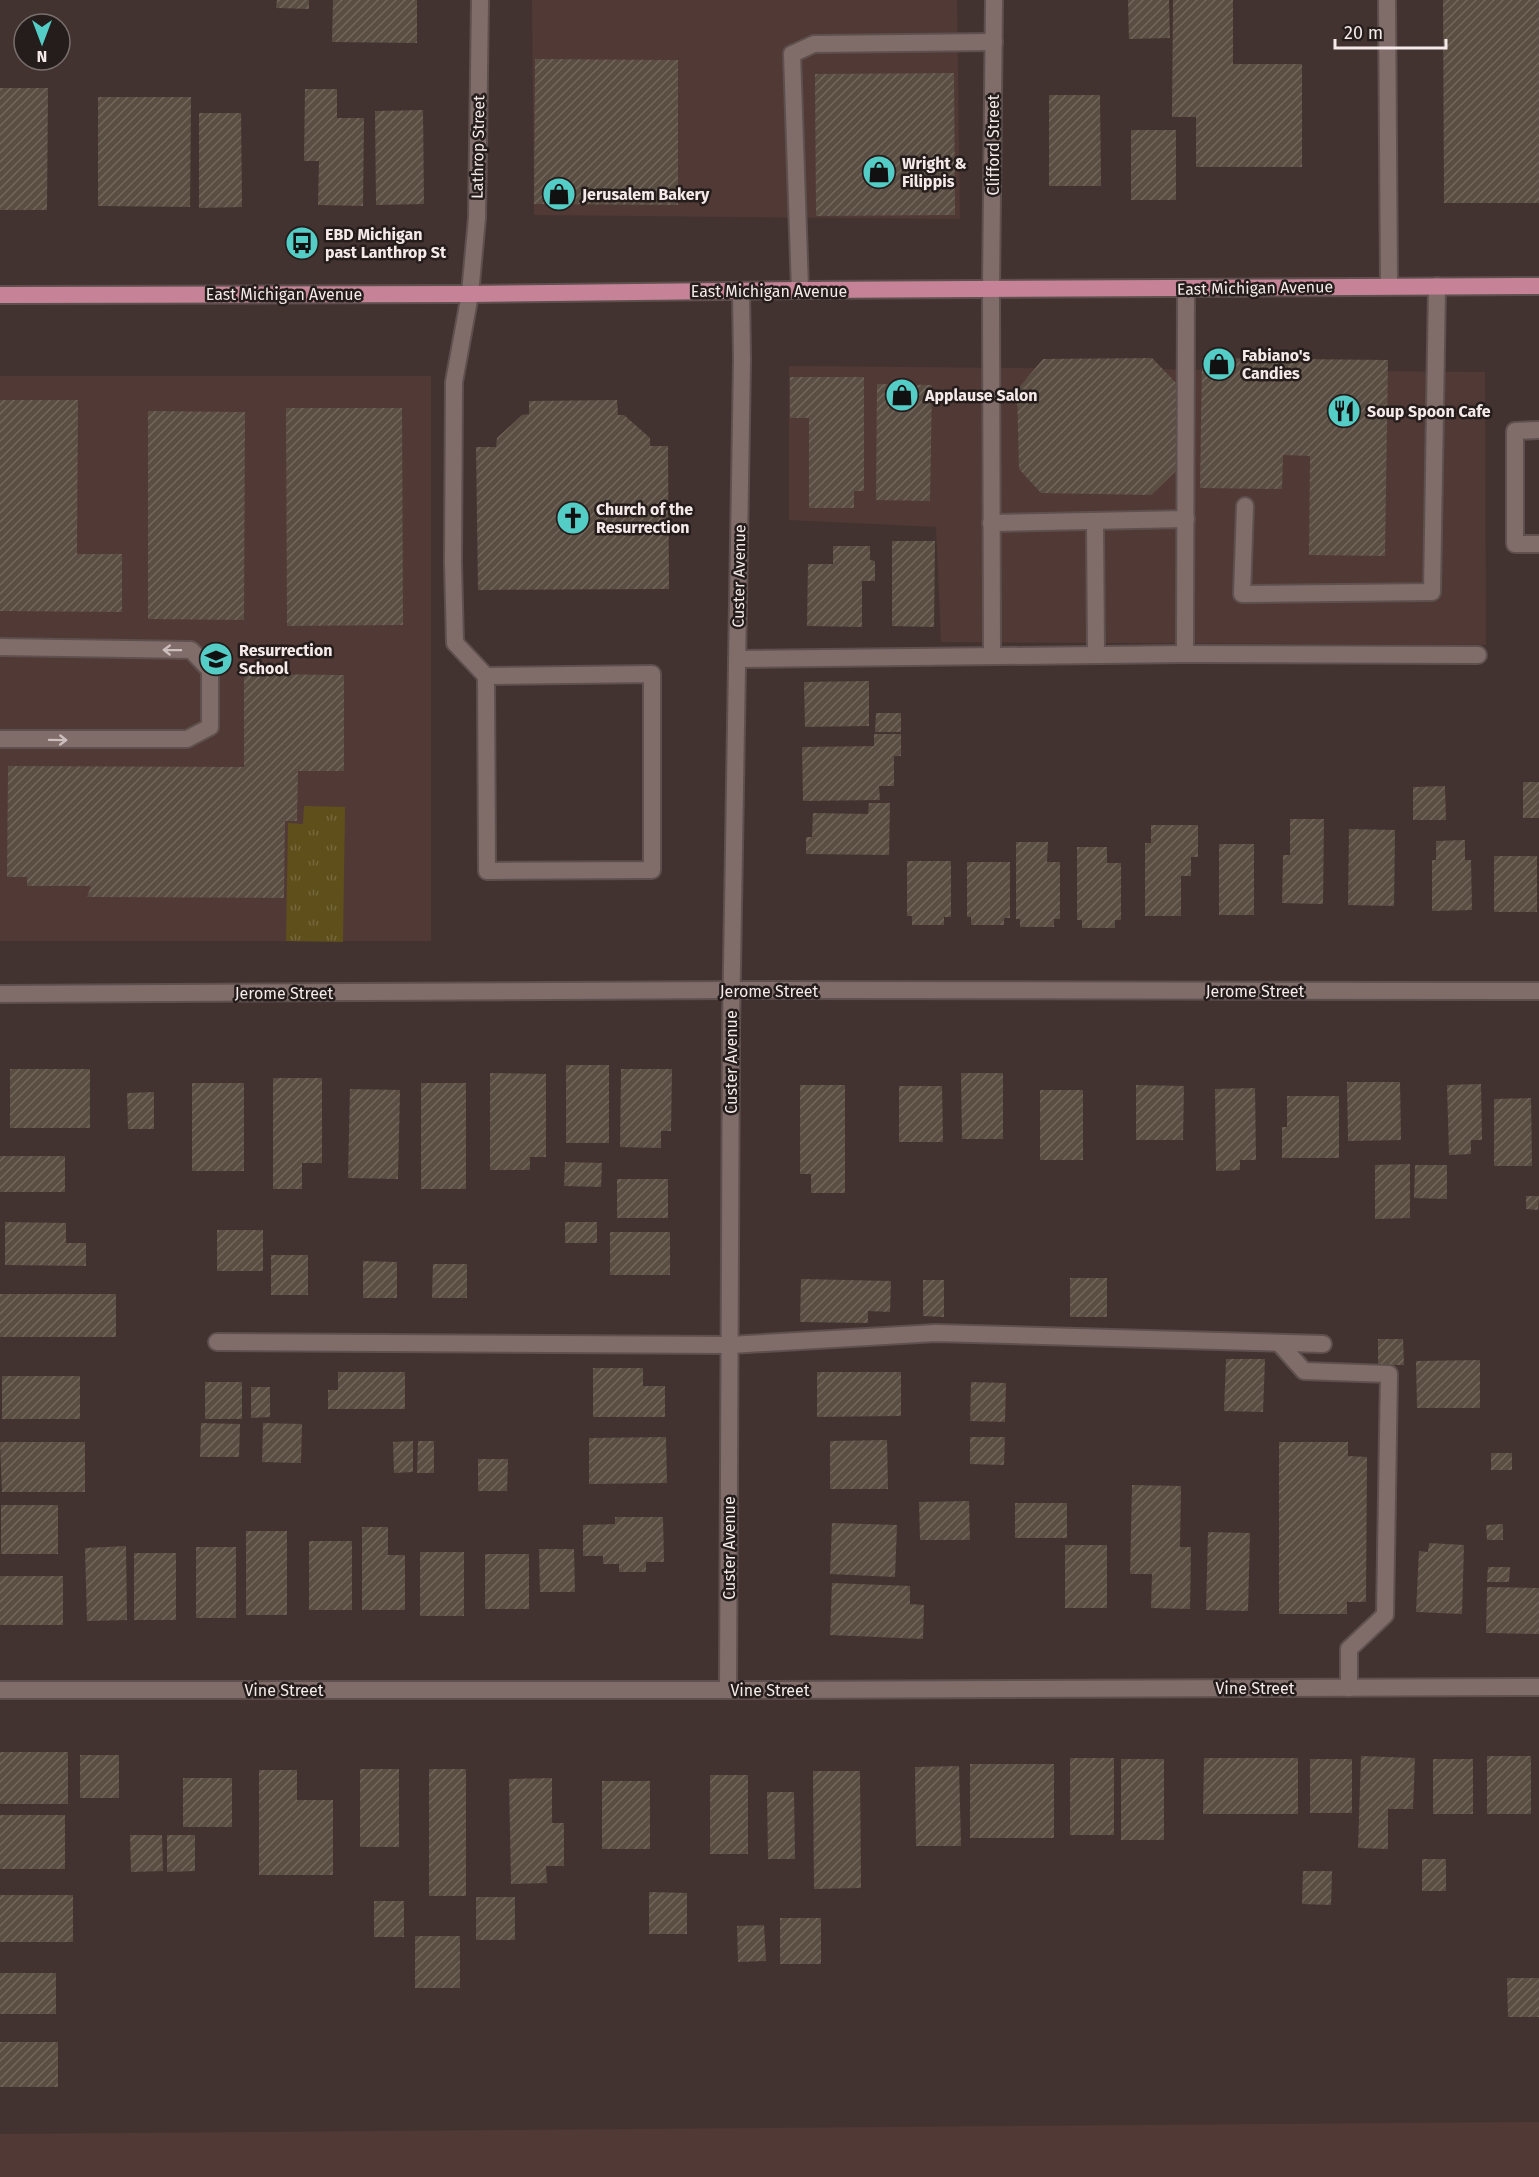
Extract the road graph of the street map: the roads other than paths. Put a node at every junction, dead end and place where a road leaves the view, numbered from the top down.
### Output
1 (480, 0) edge
2 (994, 0) edge
3 (1387, 0) edge
4 (994, 42) junction
5 (1389, 286) junction
6 (1437, 286) junction
7 (1539, 286) edge
8 (1186, 288) junction
9 (800, 290) junction
10 (992, 290) junction
11 (741, 291) junction
12 (470, 294) junction
13 (0, 295) edge
14 (1539, 430) edge
15 (1245, 506) dead end
16 (1186, 519) junction
17 (1095, 521) junction
18 (991, 523) junction
19 (1539, 544) edge
20 (0, 647) edge
21 (1185, 654) junction
22 (1096, 655) junction
23 (1478, 655) dead end
24 (992, 656) junction
25 (737, 659) junction
26 (486, 676) junction
27 (0, 739) edge
28 (732, 990) junction
29 (1539, 991) edge
30 (0, 994) edge
31 (217, 1342) dead end
32 (1279, 1343) junction
33 (1323, 1344) dead end
34 (730, 1345) junction
35 (1539, 1687) edge
36 (1349, 1688) junction
37 (0, 1690) edge
38 (728, 1690) junction

1 - 12 street, Lathrop Street
2 - 4 street, Clifford Street
3 - 5 street
4 - 9 street
4 - 10 street, Clifford Street
5 - 6 main road, East Michigan Avenue
5 - 8 main road, East Michigan Avenue
6 - 7 main road, East Michigan Avenue
6 - 15 street
8 - 10 main road, East Michigan Avenue
8 - 16 street
9 - 10 main road, East Michigan Avenue
9 - 11 main road, East Michigan Avenue
10 - 18 street, Clifford Street
11 - 12 main road, East Michigan Avenue
11 - 25 street, Custer Avenue
12 - 13 main road, East Michigan Avenue
12 - 26 street, Lathrop Street
14 - 19 street
16 - 17 street
16 - 21 street
17 - 18 street
17 - 22 street
18 - 24 street, Clifford Street
27 -> 20 street
21 - 22 street
21 - 23 street
22 - 24 street
24 - 25 street
25 - 28 street, Custer Avenue
26 - 26 street
28 - 29 street, Jerome Street
28 - 30 street, Jerome Street
28 - 34 street, Custer Avenue
31 - 34 street
32 - 33 street
32 - 34 street
32 - 36 street
34 - 38 street, Custer Avenue
35 - 36 street, Vine Street
36 - 38 street, Vine Street
37 - 38 street, Vine Street

